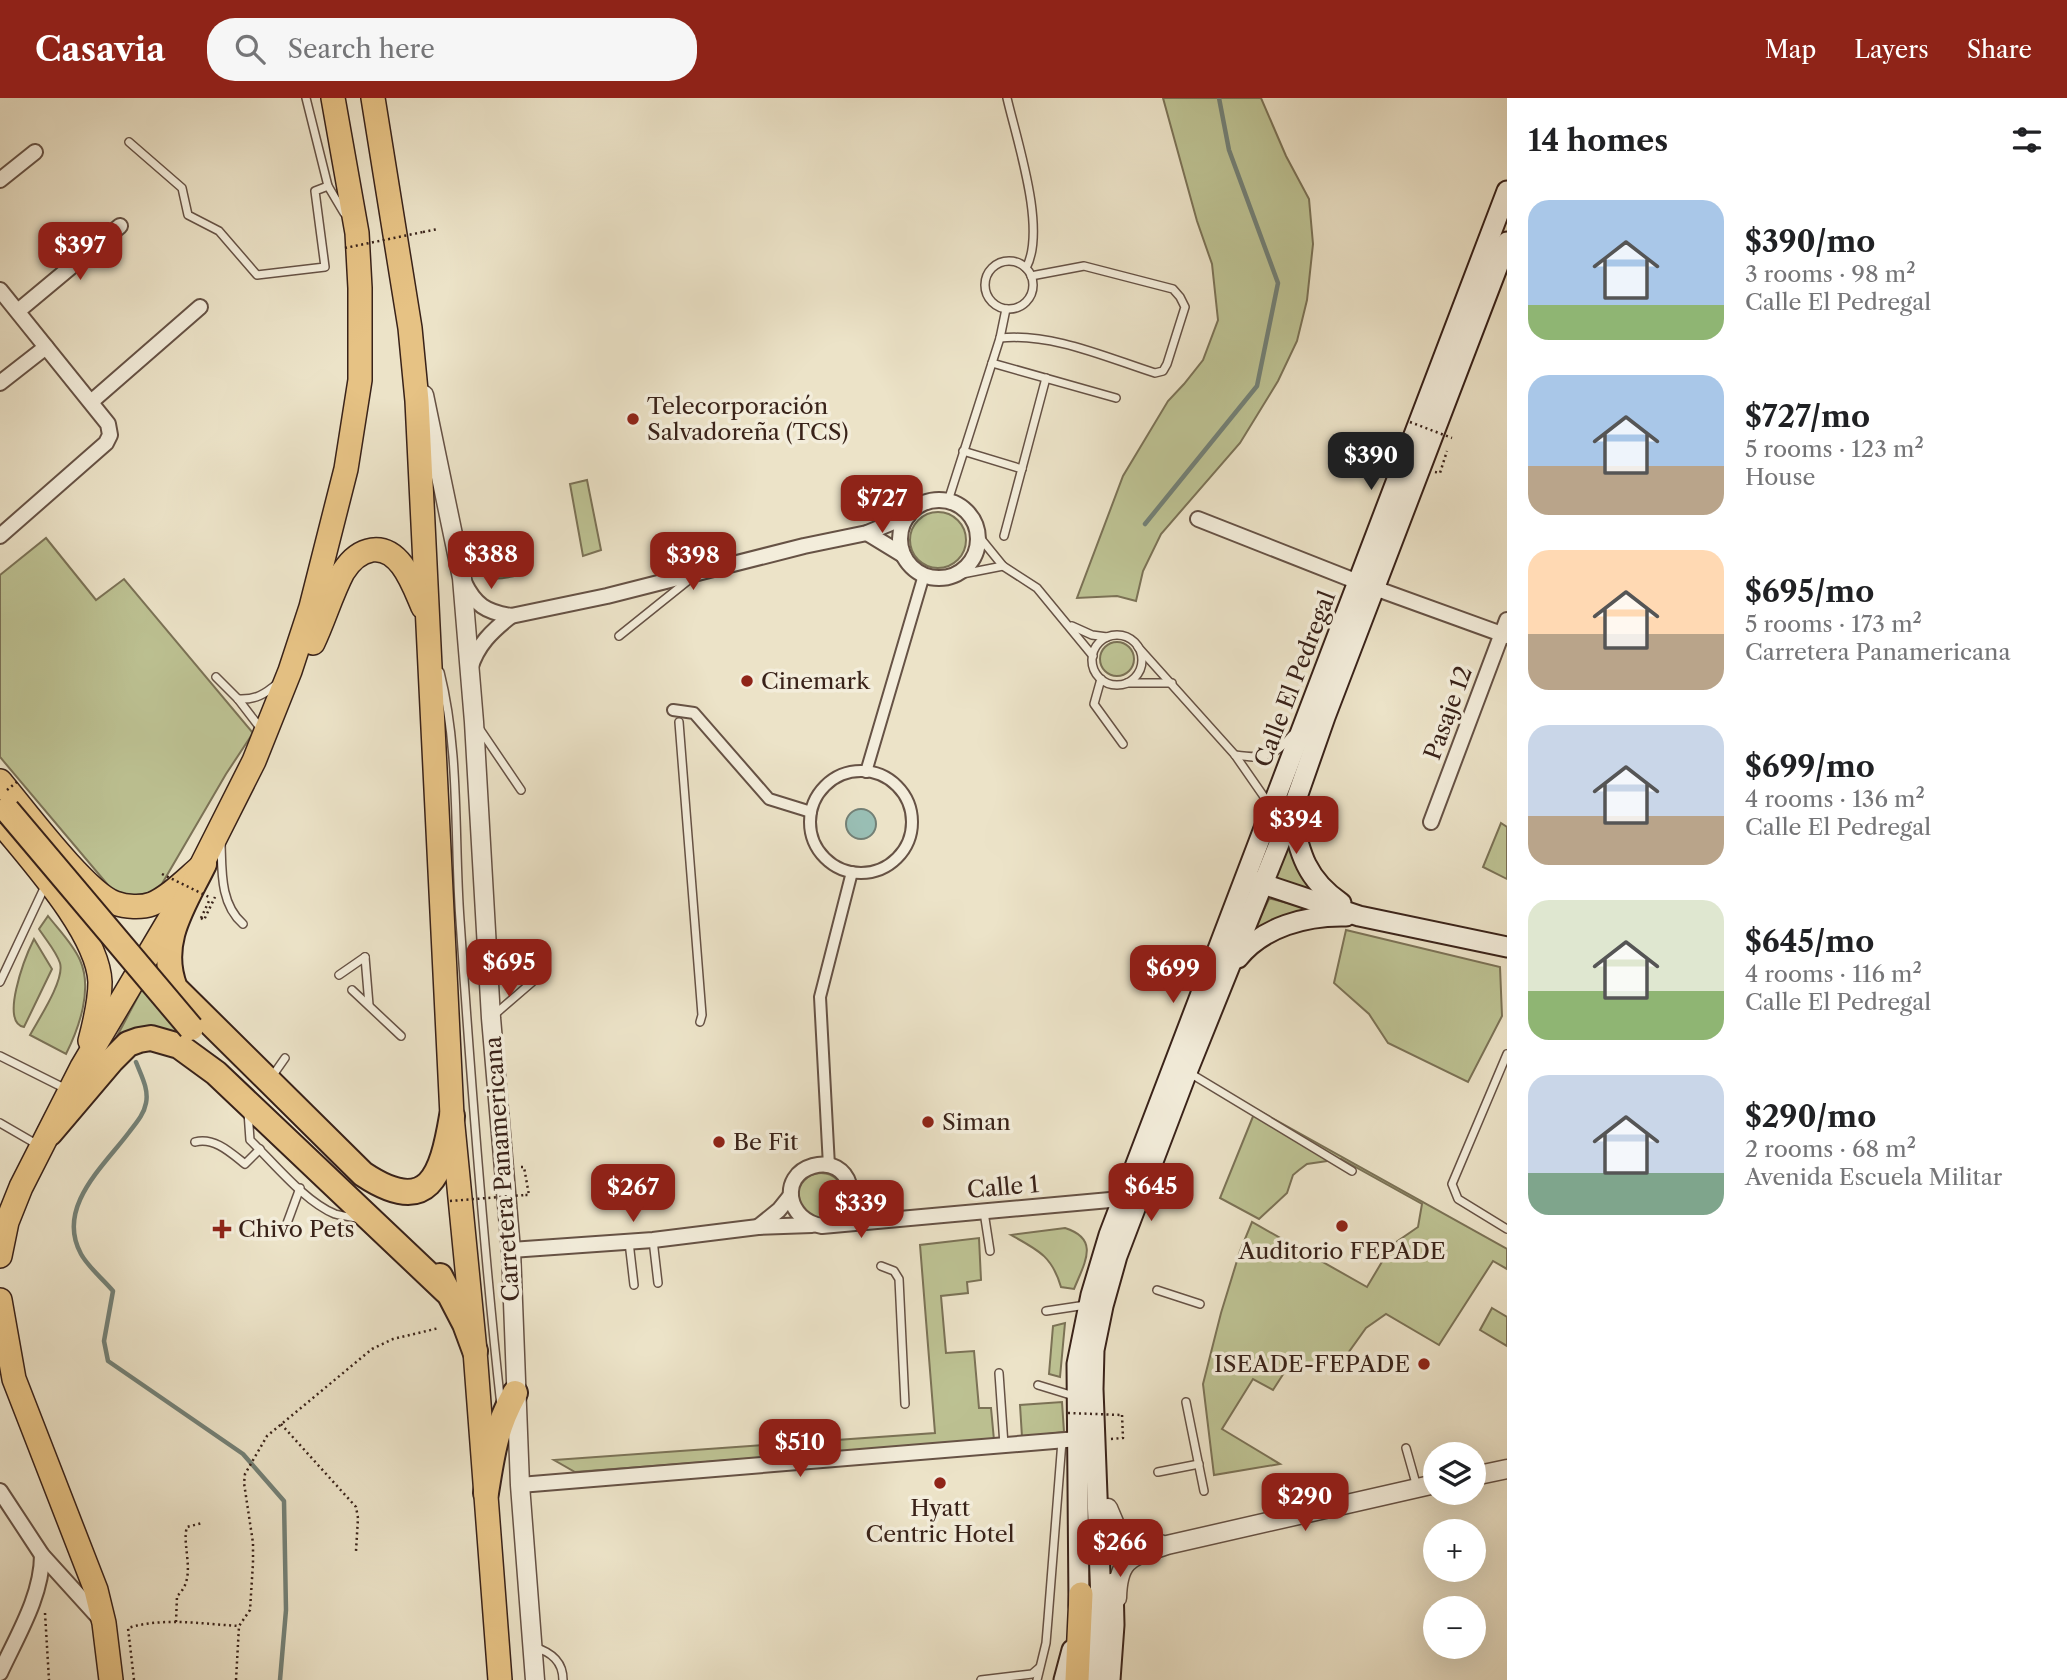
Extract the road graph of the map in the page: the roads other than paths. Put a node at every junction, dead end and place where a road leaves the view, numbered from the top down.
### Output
1 (306, 98) edge
2 (333, 98) edge
3 (373, 98) edge
4 (1007, 98) edge
5 (129, 142) dead end
6 (35, 152) dead end
7 (0, 180) edge
8 (328, 186) junction
9 (1507, 191) edge
10 (120, 226) dead end
11 (351, 240) junction
12 (1507, 242) edge
13 (292, 266) dead end
14 (325, 267) junction
15 (1026, 268) junction
16 (1031, 276) junction
17 (1500, 279) edge
18 (0, 290) edge
19 (200, 307) dead end
20 (1006, 309) junction
21 (18, 311) junction
22 (410, 328) junction
23 (1000, 338) junction
24 (46, 347) junction
25 (992, 363) junction
26 (1046, 378) junction
27 (0, 383) edge
28 (1116, 398) dead end
29 (91, 402) junction
30 (963, 450) junction
31 (1022, 470) junction
32 (948, 501) junction
33 (908, 516) junction
34 (1198, 519) dead end
35 (867, 533) junction
36 (977, 534) junction
37 (0, 536) edge
38 (1004, 536) dead end
39 (903, 555) junction
40 (1003, 566) junction
41 (696, 573) junction
42 (923, 575) junction
43 (952, 576) junction
44 (462, 578) junction
45 (1367, 585) junction
46 (511, 616) junction
47 (1068, 624) junction
48 (1505, 630) edge
49 (429, 632) junction
50 (620, 636) dead end
51 (1107, 637) junction
52 (1138, 648) junction
53 (1093, 656) junction
54 (469, 670) junction
55 (290, 671) junction
56 (216, 677) dead end
57 (1101, 679) junction
58 (1126, 683) junction
59 (1172, 683) junction
60 (238, 699) junction
61 (276, 710) junction
62 (673, 710) dead end
63 (1306, 718) junction
64 (474, 722) junction
65 (679, 722) dead end
66 (266, 735) junction
67 (1123, 744) dead end
68 (1235, 755) junction
69 (866, 772) junction
70 (9, 781) edge
71 (521, 790) dead end
72 (2, 807) edge
73 (1272, 807) junction
74 (811, 812) junction
75 (1291, 814) junction
76 (1431, 822) dead end
77 (214, 872) junction
78 (852, 872) junction
79 (1243, 878) junction
80 (48, 880) junction
81 (1263, 884) junction
82 (1359, 916) junction
83 (243, 924) dead end
84 (1507, 947) edge
85 (1226, 972) junction
86 (339, 975) dead end
87 (538, 977) dead end
88 (0, 982) edge
89 (352, 990) dead end
90 (369, 1006) junction
91 (491, 1018) junction
92 (700, 1022) dead end
93 (401, 1036) dead end
94 (1507, 1054) edge
95 (0, 1056) edge
96 (285, 1059) dead end
97 (82, 1067) junction
98 (1187, 1072) junction
99 (268, 1081) junction
100 (70, 1091) junction
101 (248, 1103) junction
102 (452, 1116) junction
103 (0, 1123) edge
104 (46, 1140) junction
105 (195, 1142) dead end
106 (260, 1149) junction
107 (829, 1166) junction
108 (1352, 1171) dead end
109 (20, 1187) junction
110 (300, 1188) junction
111 (852, 1194) junction
112 (791, 1195) junction
113 (1121, 1199) junction
114 (0, 1209) edge
115 (984, 1212) junction
116 (889, 1220) junction
117 (372, 1221) junction
118 (831, 1224) junction
119 (812, 1225) junction
120 (286, 1226) dead end
121 (758, 1227) junction
122 (1507, 1229) edge
123 (653, 1240) junction
124 (629, 1242) junction
125 (510, 1251) junction
126 (990, 1251) dead end
127 (0, 1256) edge
128 (881, 1266) dead end
129 (658, 1283) dead end
130 (634, 1285) dead end
131 (1157, 1290) dead end
132 (446, 1291) junction
133 (0, 1300) edge
134 (1089, 1304) junction
135 (1200, 1304) dead end
136 (1046, 1311) dead end
137 (475, 1351) junction
138 (999, 1373) dead end
139 (1038, 1385) dead end
140 (515, 1393) junction
141 (1186, 1402) dead end
142 (905, 1404) dead end
143 (1079, 1405) junction
144 (502, 1417) junction
145 (1070, 1440) junction
146 (1003, 1445) junction
147 (1406, 1448) dead end
148 (1199, 1464) junction
149 (1507, 1469) edge
150 (1158, 1472) dead end
151 (1486, 1473) edge
152 (520, 1485) junction
153 (1423, 1487) edge
154 (1417, 1488) junction
155 (0, 1491) edge
156 (1204, 1491) dead end
157 (486, 1493) junction
158 (1108, 1508) junction
159 (1167, 1545) junction
160 (42, 1555) junction
161 (1081, 1594) junction
162 (104, 1623) junction
163 (1114, 1625) junction
164 (533, 1647) junction
165 (0, 1672) edge
166 (1047, 1674) edge
167 (111, 1680) edge
168 (500, 1680) edge
169 (535, 1680) edge
170 (563, 1680) edge
171 (981, 1680) edge
172 (1038, 1680) edge
173 (1064, 1680) edge
174 (1077, 1680) edge
175 (1097, 1680) edge
176 (1110, 1680) edge

1 - 8 lane
2 - 11 main road
3 - 22 main road, Carretera Panamericana
4 - 15 lane
5 - 14 lane
6 - 7 street
8 - 11 lane
8 - 14 lane
9 - 45 main road, Calle El Pedregal
10 - 21 street
11 - 55 main road
12 - 17 main road, Calle El Pedregal
13 - 14 lane
15 - 16 lane
15 - 20 lane
16 - 20 lane
16 - 23 lane
17 - 45 main road, Calle El Pedregal
18 - 21 street
19 - 29 street
20 - 23 lane
21 - 24 street
22 - 44 street, Carretera Panamericana
22 - 49 main road, Carretera Panamericana
23 - 25 lane
24 - 27 street
24 - 29 street
25 - 26 lane
25 - 30 lane
26 - 28 lane
26 - 31 lane
29 - 37 street
30 - 31 lane
30 - 32 lane
31 - 38 lane
32 - 33 street
32 - 36 street
33 - 35 street
33 - 39 street
34 - 45 street
35 - 39 street
35 - 41 street
36 - 40 lane
36 - 43 street
39 - 42 street
40 - 43 lane
40 - 47 lane
41 - 46 street
41 - 50 lane
42 - 43 street
42 - 69 street
44 - 46 street
44 - 54 street, Carretera Panamericana
45 - 48 street
45 - 63 main road, Calle El Pedregal
45 - 75 main road, Calle El Pedregal
46 - 54 street
47 - 51 lane
47 - 53 lane
48 - 76 street, Pasaje 12
49 - 61 main road
49 - 102 main road, Carretera Panamericana
49 - 144 lane
51 - 52 lane
51 - 53 lane
52 - 58 lane
52 - 59 lane
53 - 57 lane
54 - 64 street, Carretera Panamericana
55 - 60 lane
55 - 61 main road
56 - 60 lane
57 - 58 lane
57 - 67 lane
58 - 59 lane
59 - 68 lane
60 - 66 lane
61 - 66 main road
62 - 74 street
63 - 68 lane
63 - 73 main road, Calle El Pedregal
64 - 71 lane
64 - 91 street, Carretera Panamericana
65 - 92 lane
66 - 77 main road
68 - 73 lane
69 - 74 street
69 - 78 street
70 - 77 main road
72 - 80 main road
72 - 132 highway, bridge
73 - 79 main road, Calle El Pedregal
74 - 78 street
75 - 81 main road, Calle El Pedregal
75 - 82 main road
77 - 83 lane
77 - 97 main road
77 - 99 highway
78 - 107 street
79 - 81 main road
79 - 113 main road, Calle El Pedregal
80 - 88 lane
80 - 97 main road
81 - 82 main road
81 - 85 main road, Calle El Pedregal
82 - 84 main road
82 - 85 main road
85 - 98 main road, Calle El Pedregal
86 - 90 lane
87 - 91 lane
89 - 90 lane
90 - 93 lane
91 - 125 street, Carretera Panamericana
94 - 122 lane
95 - 100 lane
96 - 99 lane
97 - 100 main road
98 - 108 lane
98 - 143 main road, Calle El Pedregal
99 - 102 highway
100 - 104 main road
101 - 104 highway
101 - 106 lane
101 - 117 highway
102 - 137 main road, Carretera Panamericana
103 - 104 lane
104 - 109 main road
105 - 106 lane
106 - 110 lane
107 - 111 street
107 - 112 street
109 - 114 main road
109 - 127 main road
110 - 117 lane
110 - 120 lane
111 - 116 street
111 - 118 street
112 - 119 street
112 - 121 street
113 - 115 street, Calle 1
113 - 134 main road, Calle El Pedregal
115 - 116 street, Calle 1
115 - 126 lane
116 - 118 street, Calle 1
117 - 132 highway
118 - 119 street, Calle 1
119 - 121 street, Calle 1
121 - 123 street, Calle 1
123 - 124 street, Calle 1
123 - 129 lane
124 - 125 street, Calle 1
124 - 130 lane
125 - 140 street, Carretera Panamericana
128 - 142 lane
131 - 135 lane
132 - 137 highway
133 - 162 main road
134 - 136 lane
134 - 143 main road, Calle El Pedregal
137 - 157 main road, Carretera Panamericana
138 - 146 lane
139 - 143 lane
140 - 144 highway
140 - 152 street, Carretera Panamericana
141 - 148 lane
143 - 145 main road, Calle El Pedregal
143 - 158 main road
143 - 175 main road, Calle El Pedregal
144 - 157 highway
145 - 146 street
145 - 161 main road, Calle El Pedregal
145 - 166 lane
146 - 152 street
147 - 154 lane
148 - 150 lane
148 - 156 lane
149 - 151 street
152 - 164 street, Carretera Panamericana
153 - 154 street
154 - 159 street
155 - 160 street
157 - 168 main road, Carretera Panamericana
158 - 159 street
158 - 163 main road
159 - 163 street
160 - 162 street
160 - 165 street
161 - 166 main road
161 - 173 main road, Calle El Pedregal
161 - 174 main road
162 - 167 main road
163 - 176 main road
164 - 169 street, Carretera Panamericana
164 - 170 lane
166 - 171 lane
166 - 172 lane

